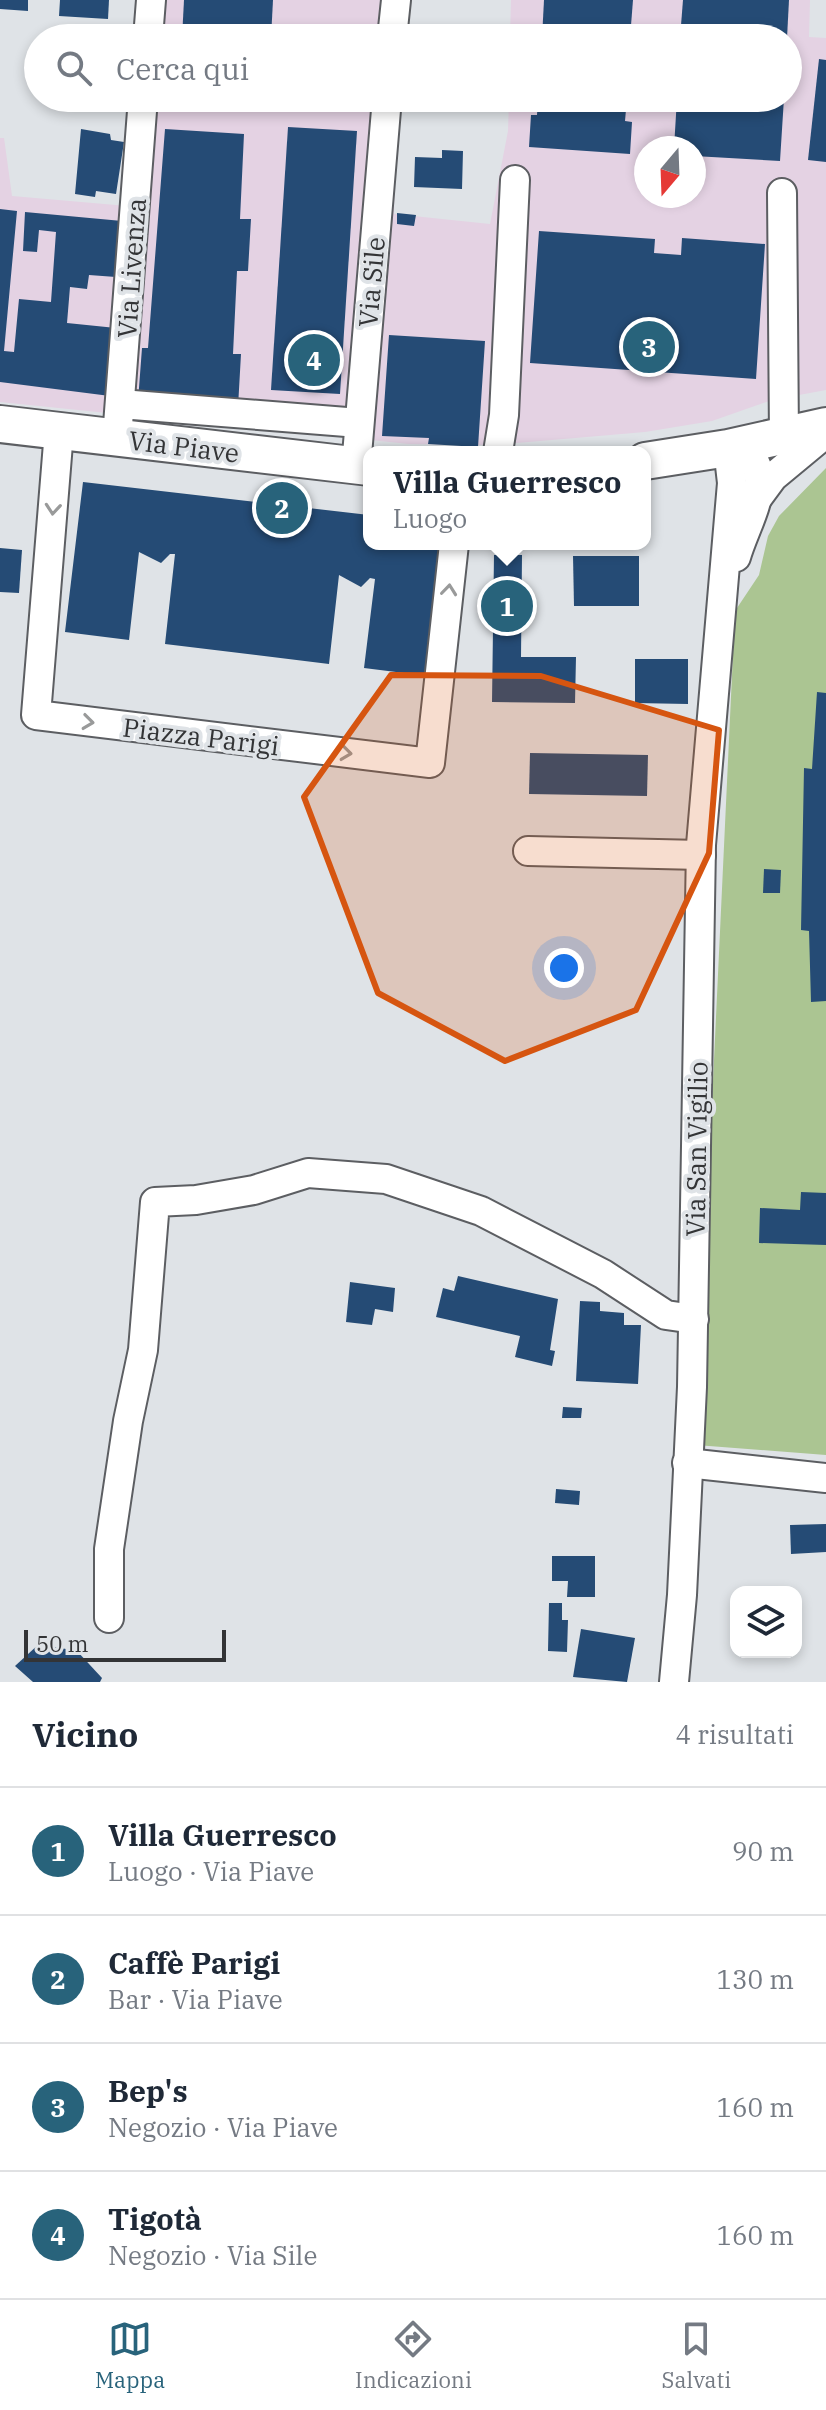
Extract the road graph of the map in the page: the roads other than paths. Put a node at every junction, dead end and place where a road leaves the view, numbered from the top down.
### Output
1 (151, 0) edge
2 (396, 0) edge
3 (149, 24) edge
4 (393, 24) edge
5 (142, 112) edge
6 (386, 112) edge
7 (515, 180) dead end
8 (782, 193) dead end
9 (133, 405) dead end
10 (359, 423) junction
11 (0, 424) edge
12 (826, 426) edge
13 (59, 431) junction
14 (826, 433) edge
15 (784, 437) junction
16 (117, 438) junction
17 (499, 446) edge
18 (734, 447) junction
19 (651, 460) edge
20 (362, 467) edge
21 (755, 501) junction
22 (453, 550) edge
23 (722, 616) junction
24 (528, 851) dead end
25 (701, 855) junction
26 (694, 1319) junction
27 (687, 1463) junction
28 (826, 1478) edge
29 (109, 1618) dead end
30 (674, 1682) edge

1 - 3 street
2 - 4 street
5 - 16 street, Via Livenza
6 - 10 street, Via Sile
7 - 17 street
8 - 15 street
9 - 10 street
10 - 20 street, Via Sile
11 - 13 main road, Via Piave
12 - 15 main road
13 - 16 main road, Via Piave
13 -> 22 street, Piazza Parigi
14 - 21 street, Via San Vigilio
15 - 18 main road
16 - 20 main road, Via Piave
18 - 19 main road
18 - 21 street, Via San Vigilio
18 - 23 street, Via San Vigilio
21 - 23 street, Via San Vigilio
23 - 25 street, Via San Vigilio
24 - 25 street
25 - 26 street, Via San Vigilio
26 - 27 street, Via San Vigilio
26 - 29 street
27 - 28 street
27 - 30 street, Via San Vigilio

